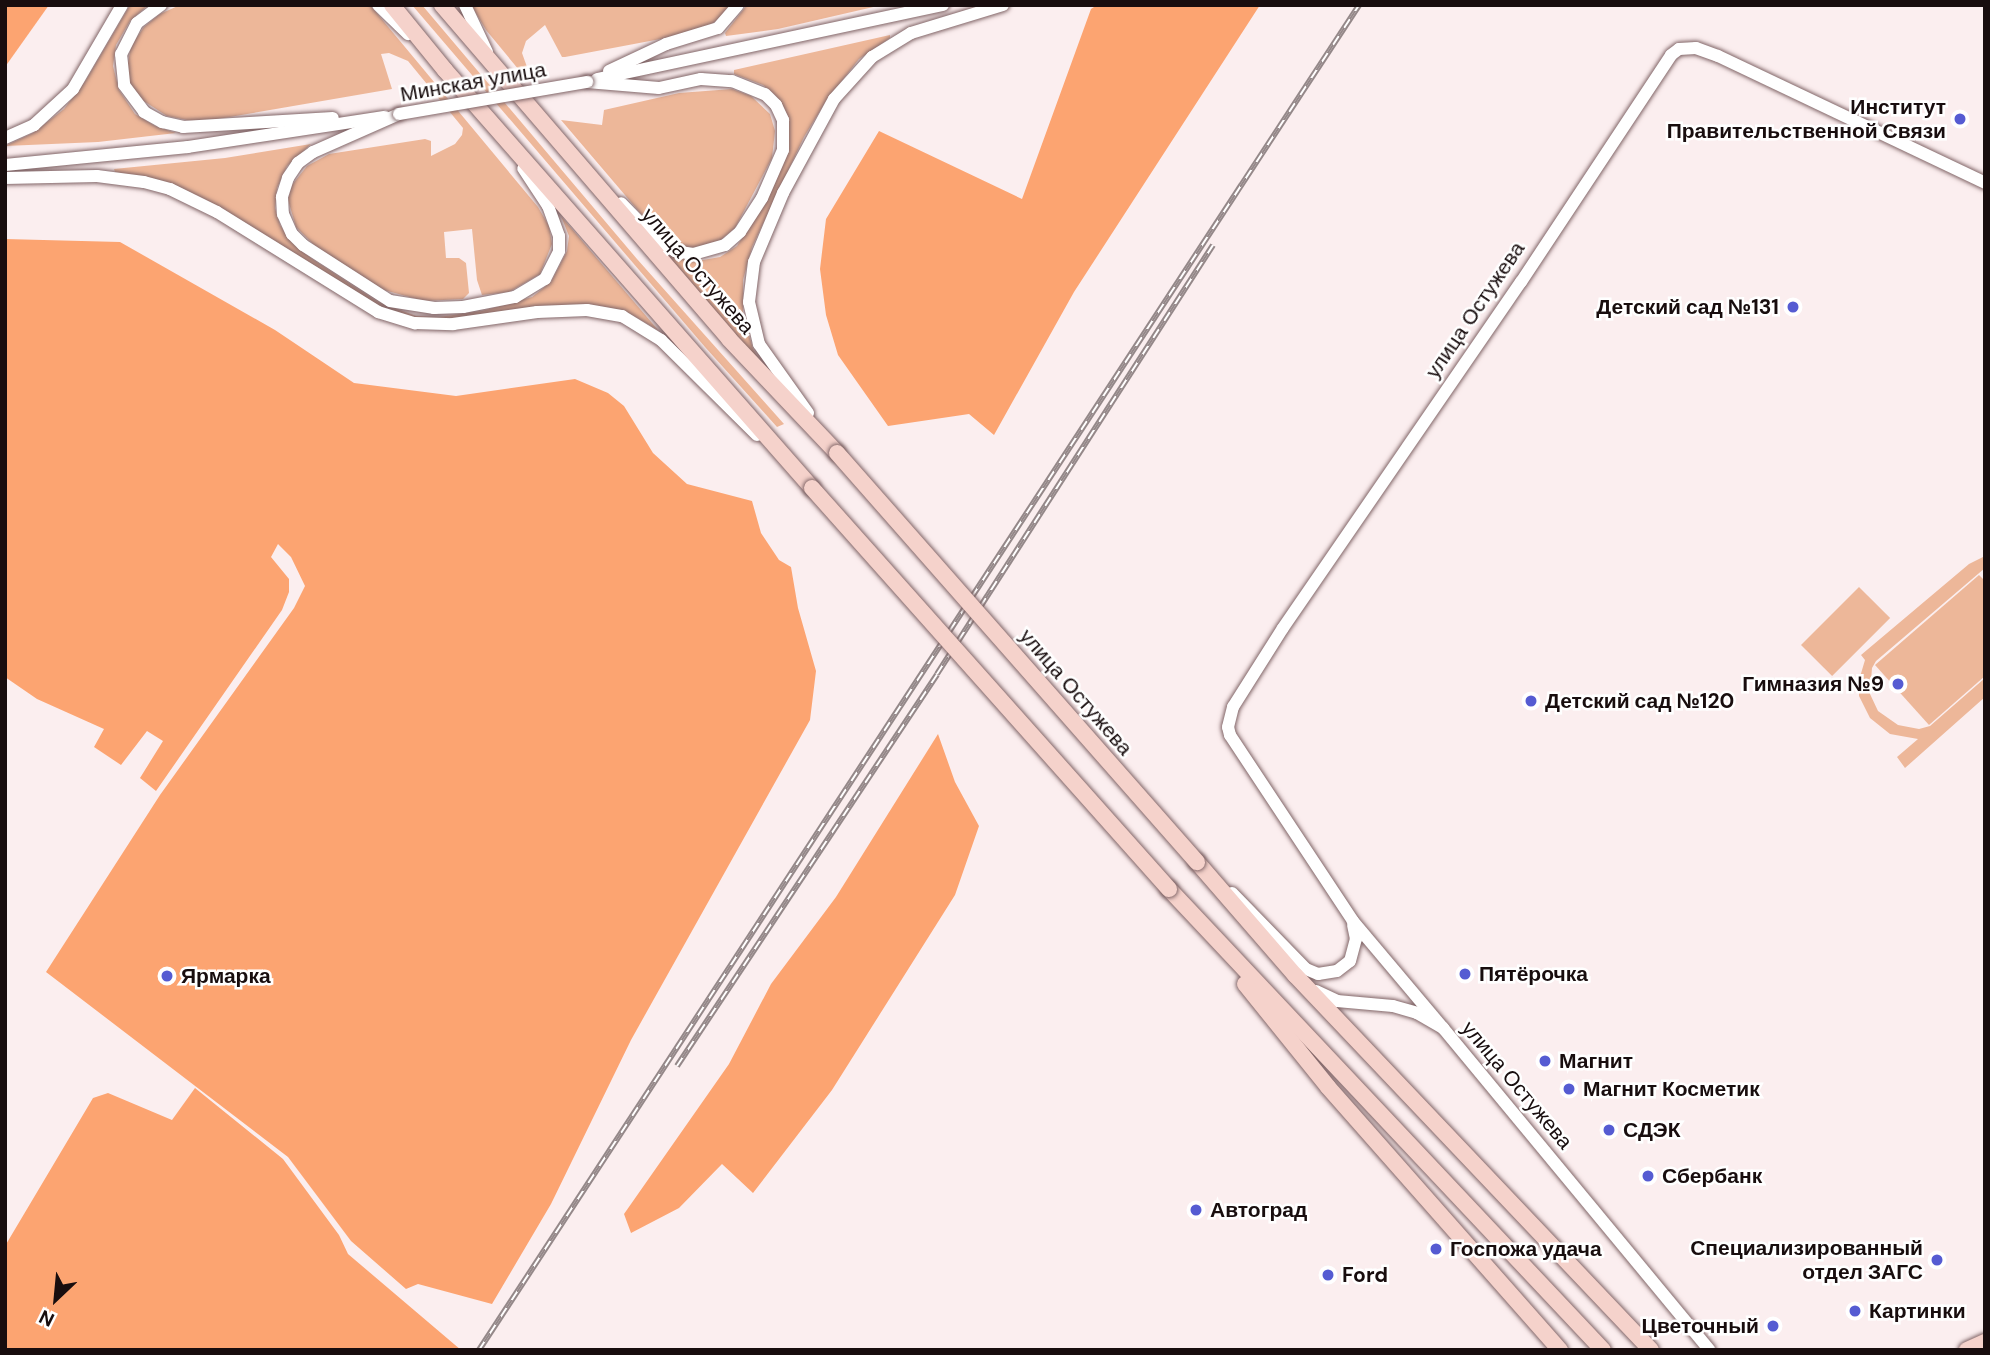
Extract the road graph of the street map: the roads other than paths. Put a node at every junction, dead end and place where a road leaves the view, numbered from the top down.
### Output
1 (122, 5) edge
2 (161, 5) edge
3 (378, 5) edge
4 (392, 5) edge
5 (442, 5) edge
6 (465, 5) edge
7 (738, 5) edge
8 (943, 5) edge
9 (1003, 5) edge
10 (494, 65) junction
11 (445, 70) junction
12 (587, 82) junction
13 (399, 114) junction
14 (502, 134) junction
15 (554, 135) junction
16 (5, 138) edge
17 (5, 165) edge
18 (5, 178) edge
19 (1985, 183) edge
20 (838, 453) junction
21 (812, 488) junction
22 (1197, 862) junction
23 (1169, 889) junction
24 (1353, 921) junction
25 (1295, 975) junction
26 (1443, 1028) junction
27 (1985, 1342) edge
28 (1560, 1350) edge
29 (1603, 1350) edge
30 (1651, 1350) edge
31 (1709, 1350) edge
32 (1967, 1350) edge

1 - 16 street
2 - 13 street
3 - 11 street
4 - 11 main road
5 - 10 main road, улица Остужева
6 - 10 street
7 - 12 street
8 - 12 street, Минская улица
9 - 20 street
10 - 15 main road, улица Остужева
11 - 14 main road
12 - 13 street, Минская улица, bridge
12 - 15 street
13 - 14 street
13 - 17 street, Минская улица
14 - 21 main road
15 - 20 main road, улица Остужева
18 - 21 street
19 - 24 street, улица Остужева
20 - 22 main road, улица Остужева, bridge
21 - 23 main road, bridge
22 - 24 street
22 - 25 main road, улица Остужева
23 - 28 main road
23 - 29 main road
24 - 26 street, улица Остужева
25 - 26 street, улица Остужева
25 - 30 main road
26 - 31 street, улица Остужева
27 - 32 main road

